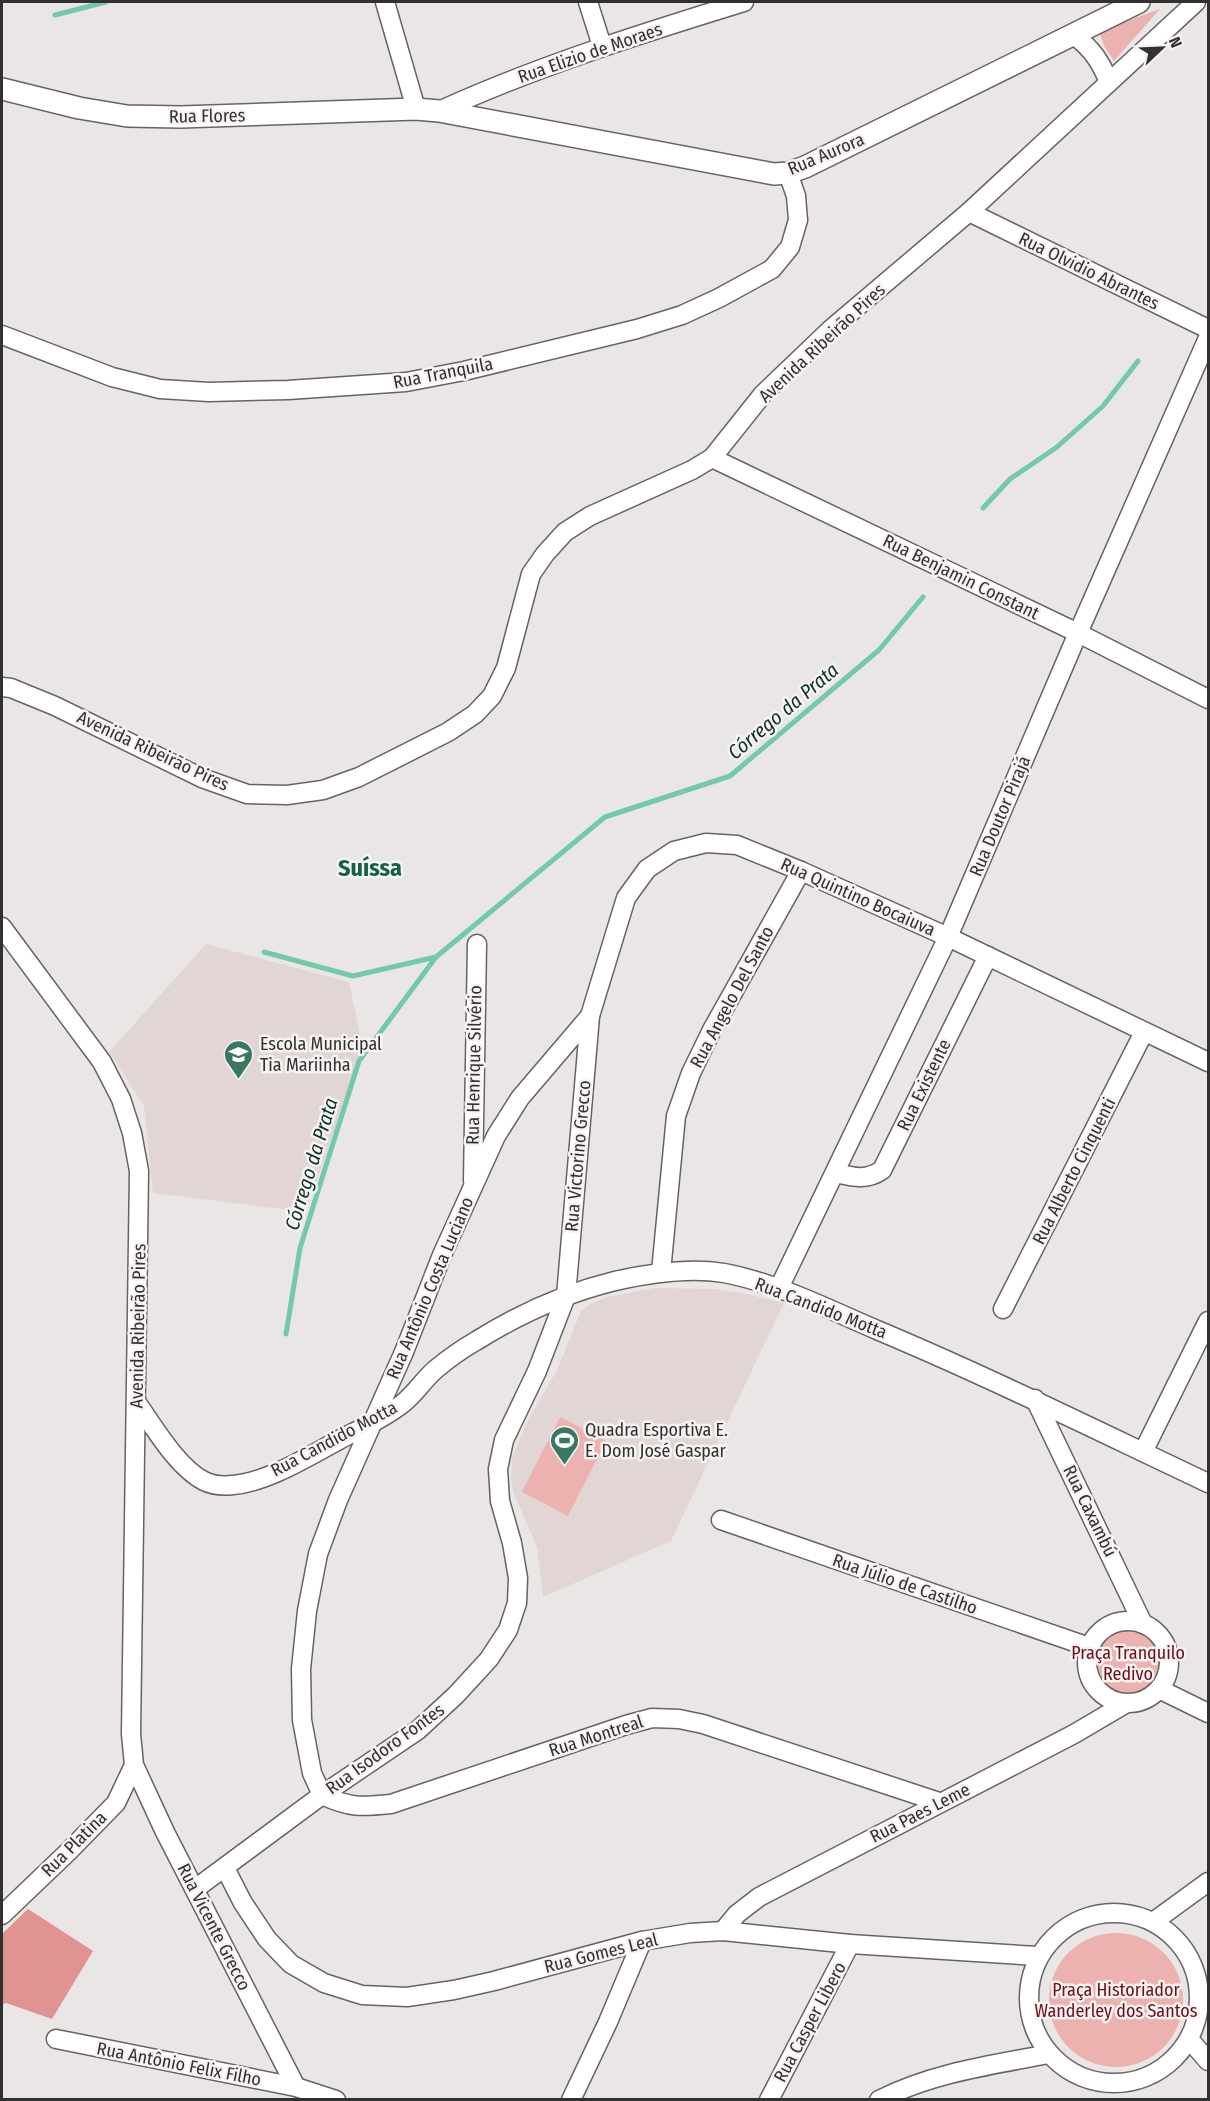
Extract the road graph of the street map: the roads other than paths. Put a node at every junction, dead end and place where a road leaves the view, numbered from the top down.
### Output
1 (385, 2) edge
2 (588, 2) edge
3 (744, 2) edge
4 (1139, 2) edge
5 (1196, 2) edge
6 (1074, 35) junction
7 (602, 46) junction
8 (1110, 82) junction
9 (2, 89) edge
10 (416, 109) junction
11 (439, 111) junction
12 (788, 173) junction
13 (969, 212) junction
14 (1209, 329) edge
15 (1209, 338) edge
16 (6, 341) edge
17 (712, 458) junction
18 (1078, 633) junction
19 (2, 687) edge
20 (1209, 699) edge
21 (801, 871) junction
22 (2, 927) edge
23 (948, 937) junction
24 (477, 944) dead end
25 (988, 956) junction
26 (590, 1016) junction
27 (1144, 1032) junction
28 (1209, 1062) edge
29 (835, 1173) junction
30 (474, 1185) junction
31 (661, 1272) junction
32 (779, 1288) junction
33 (566, 1296) junction
34 (1003, 1309) dead end
35 (1209, 1321) edge
36 (1035, 1399) junction
37 (137, 1403) junction
38 (373, 1422) junction
39 (1143, 1452) junction
40 (1209, 1483) edge
41 (721, 1520) dead end
42 (1143, 1624) junction
43 (1089, 1647) junction
44 (1159, 1689) junction
45 (1125, 1704) junction
46 (1209, 1713) edge
47 (134, 1765) junction
48 (322, 1795) junction
49 (939, 1802) junction
50 (225, 1868) junction
51 (1209, 1882) edge
52 (195, 1889) junction
53 (2, 1915) edge
54 (1154, 1922) junction
55 (723, 1931) junction
56 (642, 1941) junction
57 (850, 1944) junction
58 (1037, 1956) junction
59 (1203, 1975) edge
60 (56, 2039) dead end
61 (1189, 2039) junction
62 (1049, 2054) junction
63 (1209, 2061) edge
64 (296, 2087) junction
65 (336, 2100) edge
66 (571, 2100) edge
67 (769, 2100) edge
68 (879, 2100) edge

1 - 10 street
2 - 7 street
3 - 7 street, Rua Elizio de Moraes
4 - 6 street, Rua Aurora
5 - 8 street, Avenida Ribeirão Pires
6 - 8 street
6 - 12 street, Rua Aurora
7 - 11 street, Rua Elizio de Moraes
8 - 13 street, Avenida Ribeirão Pires
9 - 10 street, Rua Flores
10 - 11 street, Rua Aurora
11 - 12 street, Rua Aurora
12 - 16 street, Rua Tranquila
13 - 14 street, Rua Olvidio Abrantes
13 - 17 street, Avenida Ribeirão Pires
15 - 18 street, Rua Doutor Pirajá
17 - 18 street, Rua Benjamin Constant
17 - 19 street, Avenida Ribeirão Pires
18 - 20 street, Rua Benjamin Constant
18 - 23 street, Rua Doutor Pirajá
21 - 23 street, Rua Quintino Bocaiuva
21 - 26 street, Rua Quintino Bocaiuva
21 - 31 street, Rua Angelo Del Santo
22 - 37 street, Avenida Ribeirão Pires
23 - 25 street, Rua Quintino Bocaiuva
23 - 29 street, Rua Doutor Pirajá
24 - 30 street, Rua Henrique Silvério
25 - 27 street, Rua Quintino Bocaiuva
25 - 29 street, Rua Existente
26 - 30 street, Rua Antônio Costa Luciano
26 - 33 street, Rua Victorino Grecco
27 - 28 street, Rua Quintino Bocaiuva
27 - 34 street, Rua Alberto Cinquenti
29 - 32 street, Rua Doutor Pirajá
30 - 38 street, Rua Antônio Costa Luciano
31 - 32 street, Rua Candido Motta
31 - 33 street, Rua Candido Motta
32 - 36 street, Rua Candido Motta
33 - 38 street, Rua Candido Motta
33 - 48 street, Rua Isodoro Fontes
35 - 39 street
36 - 39 street, Rua Candido Motta
36 - 42 street, Rua Caxambú
37 - 38 street, Rua Candido Motta
37 - 47 street, Avenida Ribeirão Pires
38 - 48 street, Rua Antônio Costa Luciano
39 - 40 street, Rua Candido Motta
41 - 43 street, Rua Júlio de Castilho
42 - 43 street
42 - 44 street
43 - 45 street
44 - 45 street
44 - 46 street
45 - 49 street, Rua Paes Leme
47 - 52 street, Rua Vicente Grecco
47 - 53 street, Rua Platina
48 - 49 street, Rua Montreal
48 - 50 street, Rua Isodoro Fontes
49 - 55 street, Rua Paes Leme
50 - 52 street, Rua Isodoro Fontes
50 - 56 street, Rua Gomes Leal
51 - 54 street
52 - 64 street, Rua Vicente Grecco
54 - 58 street
54 - 59 street
55 - 56 street, Rua Gomes Leal
55 - 57 street, Rua Gomes Leal
56 - 66 street
57 - 58 street, Rua Gomes Leal
57 - 67 street, Rua Casper Libero
58 - 62 street
59 - 61 street
60 - 64 street, Rua Antônio Felix Filho
61 - 62 street
61 - 63 street
62 - 68 street
64 - 65 street, Rua Antônio Felix Filho

